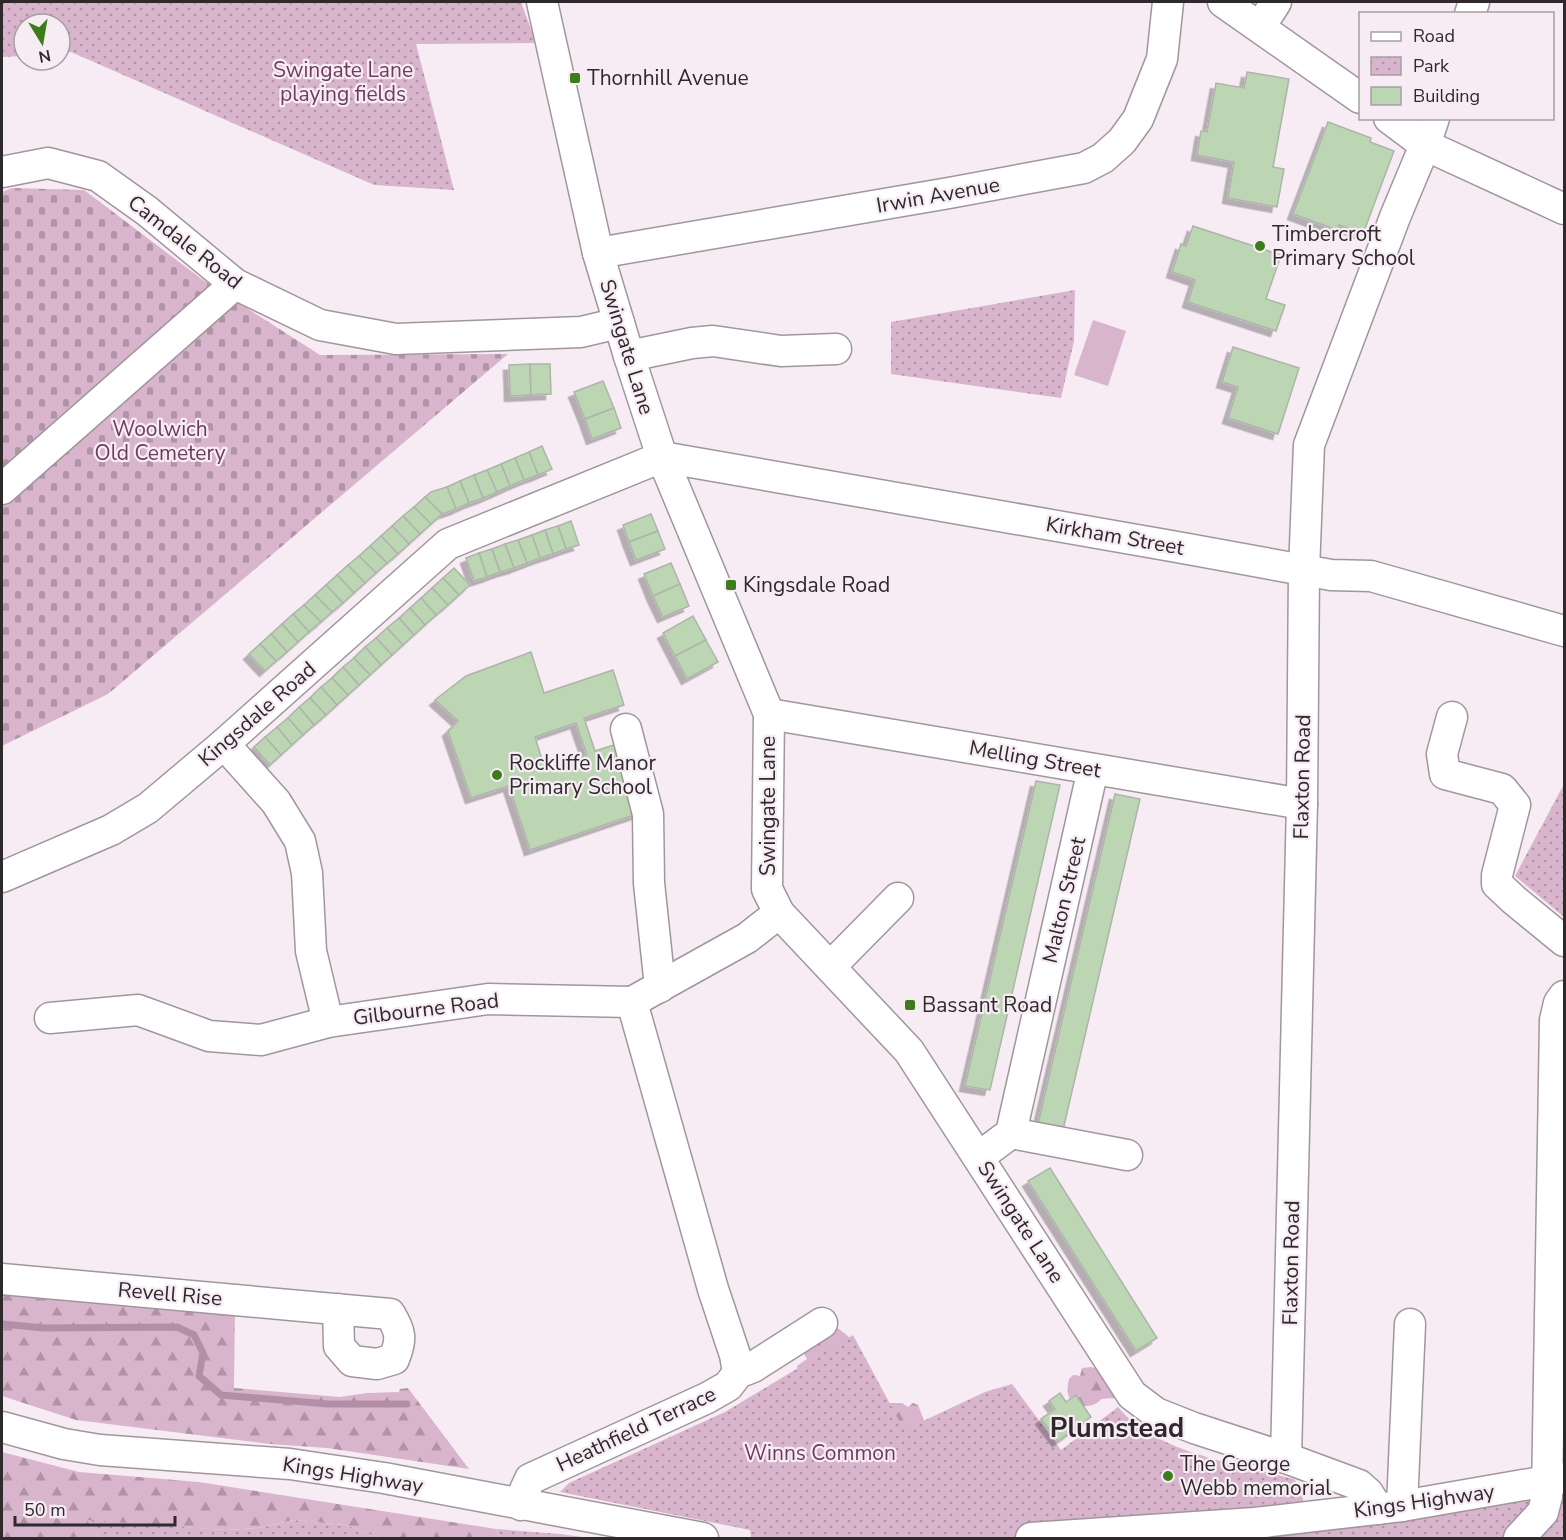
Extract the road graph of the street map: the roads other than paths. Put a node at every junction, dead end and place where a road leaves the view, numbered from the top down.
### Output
1 (547, 2) edge
2 (1168, 2) edge
3 (1223, 2) edge
4 (1276, 2) edge
5 (1260, 27) junction
6 (1359, 97) edge
7 (1395, 120) edge
8 (1430, 132) edge
9 (2, 172) edge
10 (1564, 209) edge
11 (598, 253) junction
12 (235, 284) junction
13 (619, 323) junction
14 (836, 349) dead end
15 (628, 356) junction
16 (662, 457) junction
17 (2, 489) edge
18 (1304, 570) junction
19 (1564, 631) edge
20 (769, 714) junction
21 (1452, 717) dead end
22 (626, 729) dead end
23 (224, 744) junction
24 (1094, 769) junction
25 (1302, 804) junction
26 (2, 877) edge
27 (896, 896) dead end
28 (778, 913) junction
29 (1564, 941) edge
30 (830, 967) junction
31 (660, 987) junction
32 (1564, 996) edge
33 (632, 1002) junction
34 (50, 1018) dead end
35 (328, 1022) junction
36 (1011, 1133) junction
37 (1127, 1155) dead end
38 (979, 1157) junction
39 (2, 1279) edge
40 (338, 1310) dead end
41 (822, 1323) dead end
42 (1410, 1324) dead end
43 (738, 1373) junction
44 (2, 1427) edge
45 (1287, 1458) junction
46 (1556, 1480) edge
47 (521, 1505) junction
48 (1390, 1508) junction
49 (703, 1539) edge
50 (1031, 1539) edge
51 (1519, 1539) edge

1 - 11 street, Swingate Lane
2 - 11 street, Irwin Avenue
3 - 5 street
4 - 5 street
5 - 6 street
7 - 8 street
8 - 10 street
8 - 18 street, Flaxton Road
9 - 12 street, Camdale Road
11 - 13 street, Swingate Lane
12 - 13 street, Camdale Road
12 - 17 street
13 - 15 street, Swingate Lane
14 - 15 street
15 - 16 street, Swingate Lane
16 - 18 street, Kirkham Street
16 - 20 street, Swingate Lane
16 - 23 street, Kingsdale Road
18 - 19 street, Kirkham Street
18 - 25 street, Flaxton Road
20 - 24 street, Melling Street
20 - 28 street, Swingate Lane
21 - 29 street
22 - 31 street
23 - 26 street, Kingsdale Road
23 - 35 street, Gilbourne Road
24 - 25 street, Melling Street
24 - 36 street, Malton Street
25 - 45 street, Flaxton Road
27 - 30 street
28 - 30 street, Swingate Lane
28 - 31 street
30 - 38 street, Swingate Lane
31 - 33 street
32 - 46 street
33 - 35 street, Gilbourne Road
33 - 43 street
34 - 35 street, Gilbourne Road
36 - 37 street
36 - 38 street
38 - 45 street, Swingate Lane
39 - 40 street, Revell Rise
41 - 43 street, Heathfield Terrace
42 - 48 street
43 - 47 street, Heathfield Terrace
44 - 47 street, Kings Highway
45 - 48 street, Swingate Lane
46 - 48 street, Kings Highway
46 - 51 street
47 - 49 street, Kings Highway
48 - 50 street, Kings Highway

